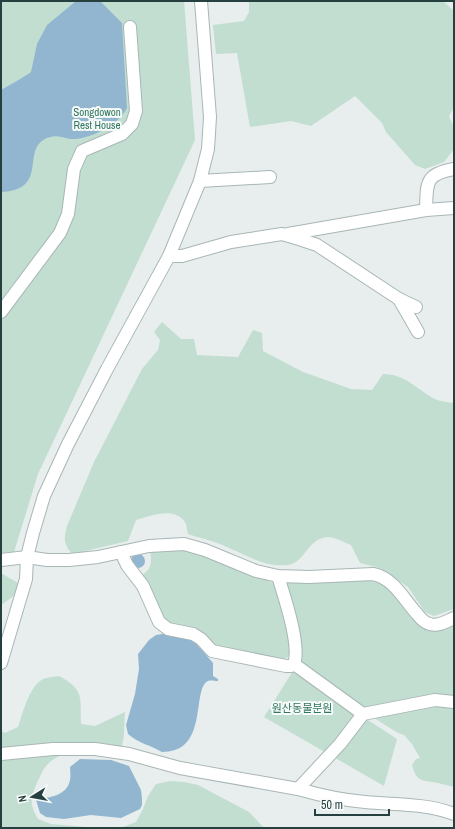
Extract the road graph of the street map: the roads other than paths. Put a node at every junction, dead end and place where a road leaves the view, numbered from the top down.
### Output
1 (201, 1) edge
2 (130, 27) dead end
3 (454, 169) edge
4 (270, 178) dead end
5 (200, 181) junction
6 (454, 208) edge
7 (426, 210) junction
8 (282, 234) junction
9 (169, 256) junction
10 (399, 299) junction
11 (416, 307) dead end
12 (1, 312) edge
13 (418, 332) dead end
14 (121, 552) junction
15 (27, 557) junction
16 (1, 560) edge
17 (278, 576) junction
18 (454, 618) edge
19 (1, 663) edge
20 (294, 664) junction
21 (454, 702) edge
22 (363, 714) junction
23 (1, 754) edge
24 (298, 789) junction
25 (454, 814) edge

1 - 5 street
2 - 12 street
3 - 7 street
4 - 5 street
5 - 9 street
6 - 7 street
7 - 8 street
8 - 9 street
8 - 10 street
9 - 15 street
10 - 11 street
10 - 13 street
14 - 15 street
14 - 17 street
14 - 20 street
15 - 16 street
15 - 19 street
17 - 18 street
17 - 20 street
20 - 22 street
21 - 22 street
22 - 24 street
23 - 24 street
24 - 25 street

